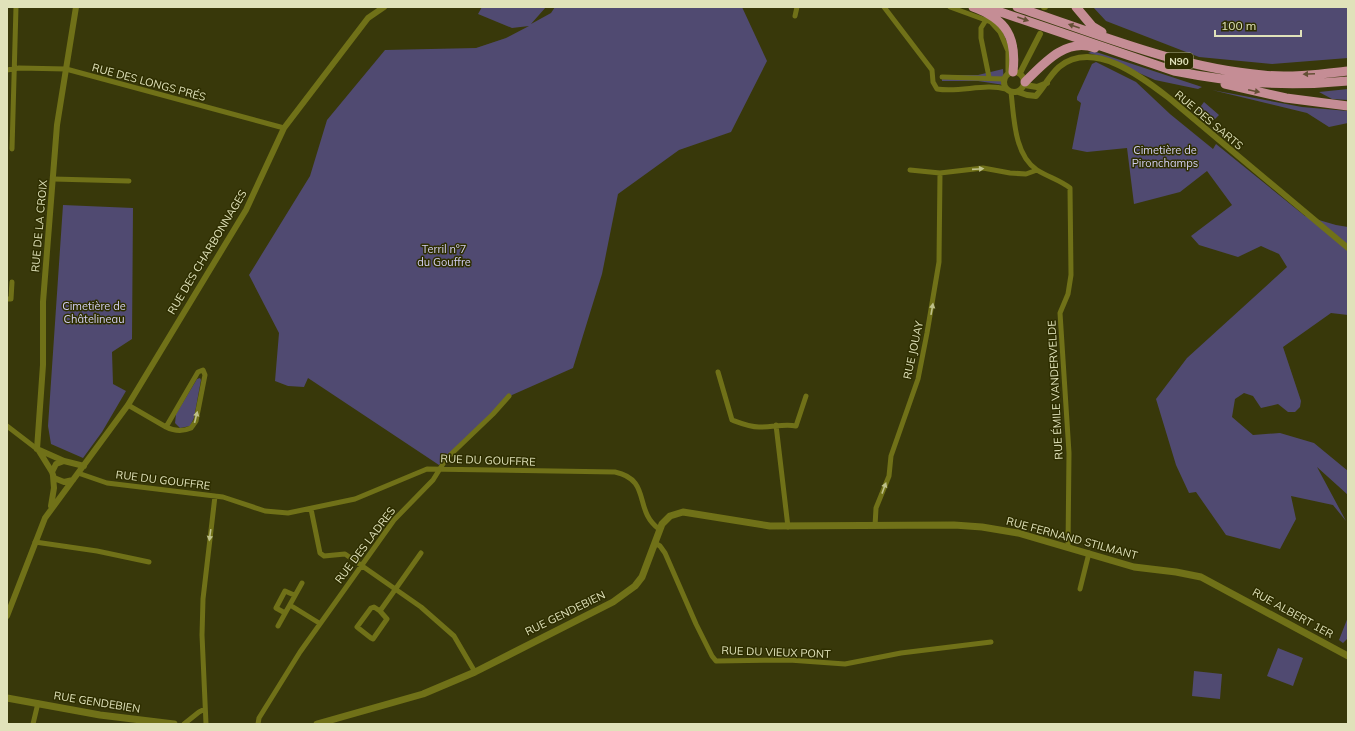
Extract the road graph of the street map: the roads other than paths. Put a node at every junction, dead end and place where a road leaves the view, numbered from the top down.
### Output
1 (16, 7) edge
2 (76, 7) edge
3 (384, 7) edge
4 (797, 7) edge
5 (884, 7) edge
6 (950, 7) edge
7 (973, 7) edge
8 (986, 7) edge
9 (1017, 7) edge
10 (1076, 7) edge
11 (795, 16) dead end
12 (986, 20) junction
13 (1040, 34) dead end
14 (1157, 55) junction
15 (1348, 67) edge
16 (14, 69) junction
17 (66, 69) junction
18 (7, 70) edge
19 (1174, 71) junction
20 (1348, 71) edge
21 (1324, 74) junction
22 (1011, 75) junction
23 (942, 77) dead end
24 (989, 77) junction
25 (1203, 77) junction
26 (1348, 81) edge
27 (1025, 83) junction
28 (1047, 83) junction
29 (1009, 90) junction
30 (1018, 92) junction
31 (1348, 106) edge
32 (284, 128) junction
33 (10, 134) edge
34 (12, 149) dead end
35 (910, 170) dead end
36 (1036, 170) junction
37 (940, 173) junction
38 (53, 178) junction
39 (129, 181) dead end
40 (1348, 248) edge
41 (12, 282) dead end
42 (7, 299) edge
43 (718, 372) dead end
44 (509, 396) dead end
45 (806, 396) dead end
46 (128, 405) junction
47 (776, 425) junction
48 (7, 426) edge
49 (166, 427) junction
50 (37, 449) junction
51 (64, 461) junction
52 (84, 466) junction
53 (440, 468) junction
54 (78, 473) junction
55 (52, 474) junction
56 (73, 480) junction
57 (215, 496) junction
58 (311, 509) junction
59 (50, 510) junction
60 (875, 526) junction
61 (788, 527) junction
62 (659, 529) junction
63 (35, 542) junction
64 (655, 543) junction
65 (1068, 548) junction
66 (421, 553) dead end
67 (1089, 553) junction
68 (149, 562) dead end
69 (362, 565) junction
70 (302, 583) dead end
71 (1080, 589) dead end
72 (396, 590) junction
73 (1226, 590) joint
74 (294, 595) junction
75 (290, 605) junction
76 (380, 611) junction
77 (8, 612) edge
78 (285, 613) junction
79 (320, 623) junction
80 (278, 626) dead end
81 (991, 642) dead end
82 (1348, 656) edge
83 (475, 672) junction
84 (7, 694) edge
85 (7, 698) edge
86 (16, 699) junction
87 (38, 703) junction
88 (205, 709) junction
89 (33, 724) edge
90 (174, 724) edge
91 (184, 724) edge
92 (206, 724) edge
93 (258, 724) edge
94 (317, 724) edge

1 - 16 street
2 - 17 street, RUE DE LA CROIX
3 - 32 street, RUE DES CHARBONNAGES
4 - 11 street
5 - 29 street
6 - 12 street
7 - 22 highway
8 -> 19 highway, N90
14 -> 9 highway, N90
10 - 14 highway
12 - 22 street
12 - 24 street
13 - 22 street
21 -> 14 highway, N90
15 - 21 highway
16 - 17 street, RUE DES LONGS PRÉS
16 - 18 street, RUE DES LONGS PRÉS
16 - 33 street
17 - 32 street, RUE DES LONGS PRÉS
17 - 38 street, RUE DE LA CROIX
19 - 25 highway, N90
19 - 27 highway
20 - 21 highway, N90
22 - 24 street
22 - 27 street
22 - 29 street
23 - 24 street
25 - 26 highway, N90
25 -> 31 highway
27 - 28 street
27 - 30 street
28 - 30 street, RUE DES SARTS
28 - 40 street, RUE DES SARTS
29 - 30 street
29 - 36 street, RUE ÉMILE VANDERVELDE
32 - 46 street, RUE DES CHARBONNAGES
33 - 34 street
35 - 37 street
37 -> 36 street
36 - 65 street, RUE ÉMILE VANDERVELDE
60 -> 37 street, RUE JOUAY
38 - 39 street
38 - 50 street, RUE DE LA CROIX
41 - 42 street
43 - 47 street
44 - 53 street, RUE DES LADRES
45 - 47 street
46 - 49 street
46 - 52 street, RUE DES CHARBONNAGES
47 - 61 street
48 - 50 street
49 -> 49 street
50 - 51 street
50 - 55 street
51 - 52 street
51 - 55 street
52 - 54 street, RUE DES CHARBONNAGES
53 - 58 street, RUE DU GOUFFRE
53 - 62 street, RUE DU GOUFFRE
53 - 69 street, RUE DES LADRES
54 - 56 street, RUE DES CHARBONNAGES
54 - 57 street, RUE DU GOUFFRE
55 - 56 street
55 - 59 street
56 - 59 street, RUE DES CHARBONNAGES
57 - 58 street, RUE DU GOUFFRE
57 -> 88 street
58 - 69 street
59 - 63 street
60 - 61 main road, RUE FERNAND STILMANT
60 - 65 main road, RUE FERNAND STILMANT
61 - 62 main road, RUE GENDEBIEN
62 - 64 main road, RUE GENDEBIEN
63 - 68 street
63 - 77 street
64 - 81 street, RUE DU VIEUX PONT
64 - 83 main road, RUE GENDEBIEN
65 - 67 main road, RUE FERNAND STILMANT
66 - 72 street
67 - 71 street
67 - 73 main road, RUE FERNAND STILMANT
69 - 72 street
69 - 79 street, RUE DES LADRES
70 - 74 street
72 - 76 street
72 - 83 street
73 - 82 main road, RUE ALBERT 1ER
74 - 75 street
74 - 78 street
75 - 78 street
75 - 79 street
76 - 76 street
78 - 80 street
79 - 93 street, RUE DES LADRES
83 - 94 main road, RUE GENDEBIEN
84 - 86 main road, RUE GENDEBIEN
85 - 86 main road, RUE GENDEBIEN
86 - 87 main road, RUE GENDEBIEN
87 - 89 street
87 - 90 main road, RUE GENDEBIEN
88 - 91 street
88 - 92 street

